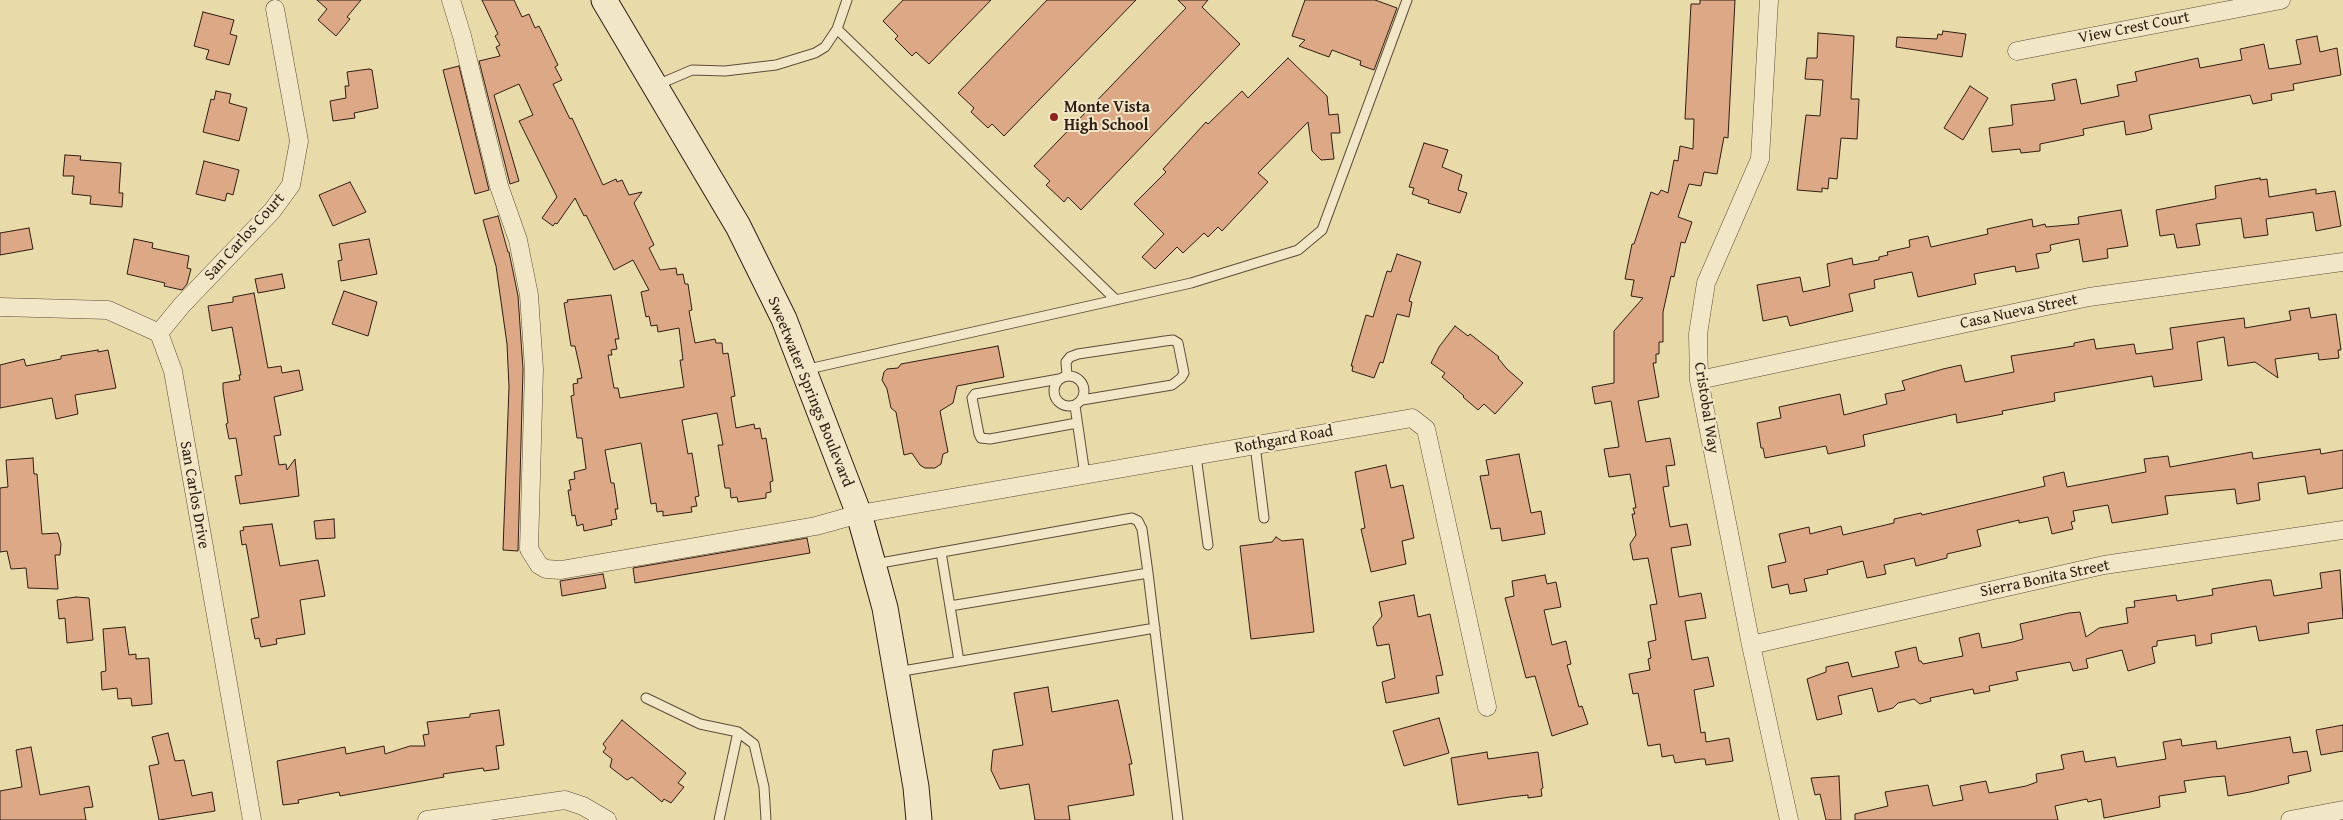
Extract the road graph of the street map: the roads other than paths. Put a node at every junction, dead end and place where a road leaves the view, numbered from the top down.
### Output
1 (451, 0) edge
2 (604, 0) edge
3 (847, 0) edge
4 (1407, 0) edge
5 (1769, 0) edge
6 (2281, 0) edge
7 (275, 9) dead end
8 (837, 29) junction
9 (2017, 51) dead end
10 (654, 86) junction
11 (2343, 262) edge
12 (1116, 300) junction
13 (0, 307) edge
14 (159, 333) junction
15 (803, 370) junction
16 (1063, 377) junction
17 (1699, 380) junction
18 (1078, 403) junction
19 (1078, 423) junction
20 (1255, 445) junction
21 (1196, 456) junction
22 (1086, 475) junction
23 (859, 514) junction
24 (1264, 518) dead end
25 (2343, 530) edge
26 (1208, 545) dead end
27 (942, 552) junction
28 (873, 564) junction
29 (1148, 573) junction
30 (950, 606) junction
31 (1155, 628) junction
32 (1751, 645) junction
33 (959, 661) junction
34 (896, 672) junction
35 (646, 698) dead end
36 (1487, 707) dead end
37 (738, 732) junction
38 (2343, 810) edge
39 (252, 820) edge
40 (427, 820) edge
41 (607, 820) edge
42 (719, 820) edge
43 (766, 820) edge
44 (919, 820) edge
45 (1178, 820) edge
46 (1789, 820) edge
47 (2290, 820) edge

1 - 23 street, Rothgard Road
2 - 10 main road, Sweetwater Springs Boulevard
3 - 8 lane
4 - 12 lane
5 - 17 street, Cristobal Way
6 - 9 street, View Crest Court
7 - 14 street, San Carlos Court
8 - 10 lane
8 - 12 lane
10 - 15 main road, Sweetwater Springs Boulevard
11 - 17 street, Casa Nueva Street
12 - 15 lane
13 - 14 street
14 - 39 street, San Carlos Drive
15 - 23 main road, Sweetwater Springs Boulevard
16 - 18 lane
16 - 18 lane
16 - 18 lane
16 - 19 lane
17 - 32 street, Cristobal Way
18 - 19 lane
19 - 22 lane
20 - 21 street, Rothgard Road
20 - 24 lane
20 - 36 street, Rothgard Road
21 - 22 street, Rothgard Road
21 - 26 lane
22 - 23 street, Rothgard Road
23 - 28 main road, Sweetwater Springs Boulevard
25 - 32 street, Sierra Bonita Street
27 - 28 lane
27 - 29 lane
27 - 30 lane
28 - 34 main road, Sweetwater Springs Boulevard
29 - 30 lane
29 - 31 lane
30 - 33 lane
31 - 33 lane
31 - 45 lane
32 - 46 street, Cristobal Way
33 - 34 lane
34 - 44 main road, Sweetwater Springs Boulevard
35 - 37 lane
37 - 42 lane
37 - 43 lane
38 - 47 street
40 - 41 street

